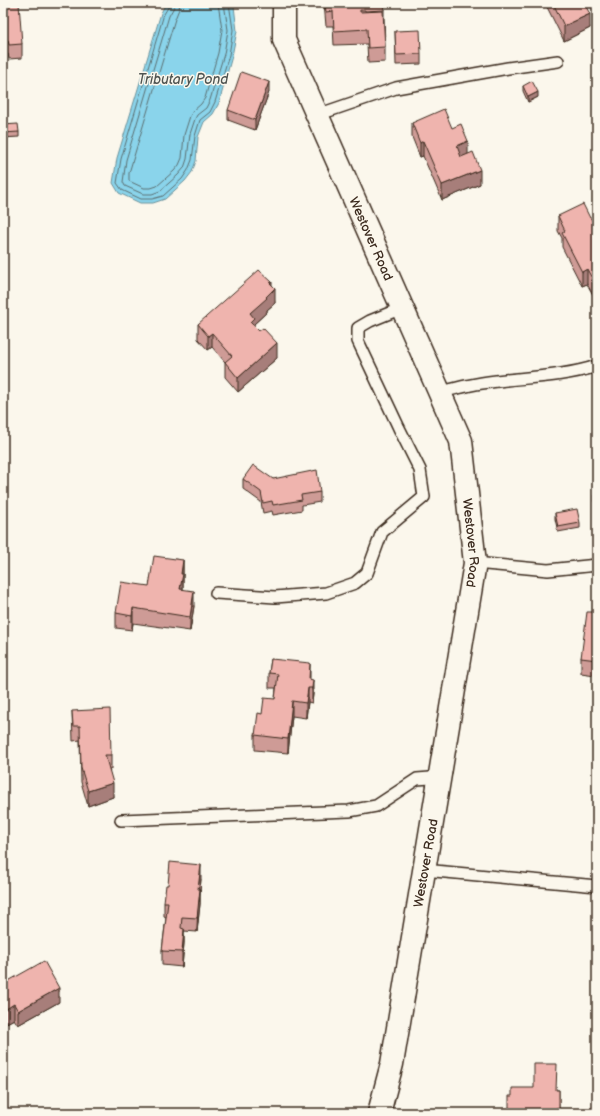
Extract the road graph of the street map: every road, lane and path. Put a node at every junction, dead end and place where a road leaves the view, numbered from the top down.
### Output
1 (284, 3) edge
2 (558, 61) dead end
3 (317, 115) junction
4 (402, 308) junction
5 (597, 366) edge
6 (440, 392) junction
7 (476, 564) junction
8 (597, 565) edge
9 (216, 593) dead end
10 (439, 779) junction
11 (121, 820) dead end
12 (424, 870) junction
13 (597, 886) edge
14 (379, 1113) edge

1 - 3 street, Westover Road
2 - 3 lane
3 - 4 street, Westover Road
4 - 6 street, Westover Road
4 - 9 lane
5 - 6 lane
6 - 7 street, Westover Road
7 - 8 lane
7 - 10 street, Westover Road
10 - 11 lane
10 - 12 street, Westover Road
12 - 13 lane
12 - 14 street, Westover Road

